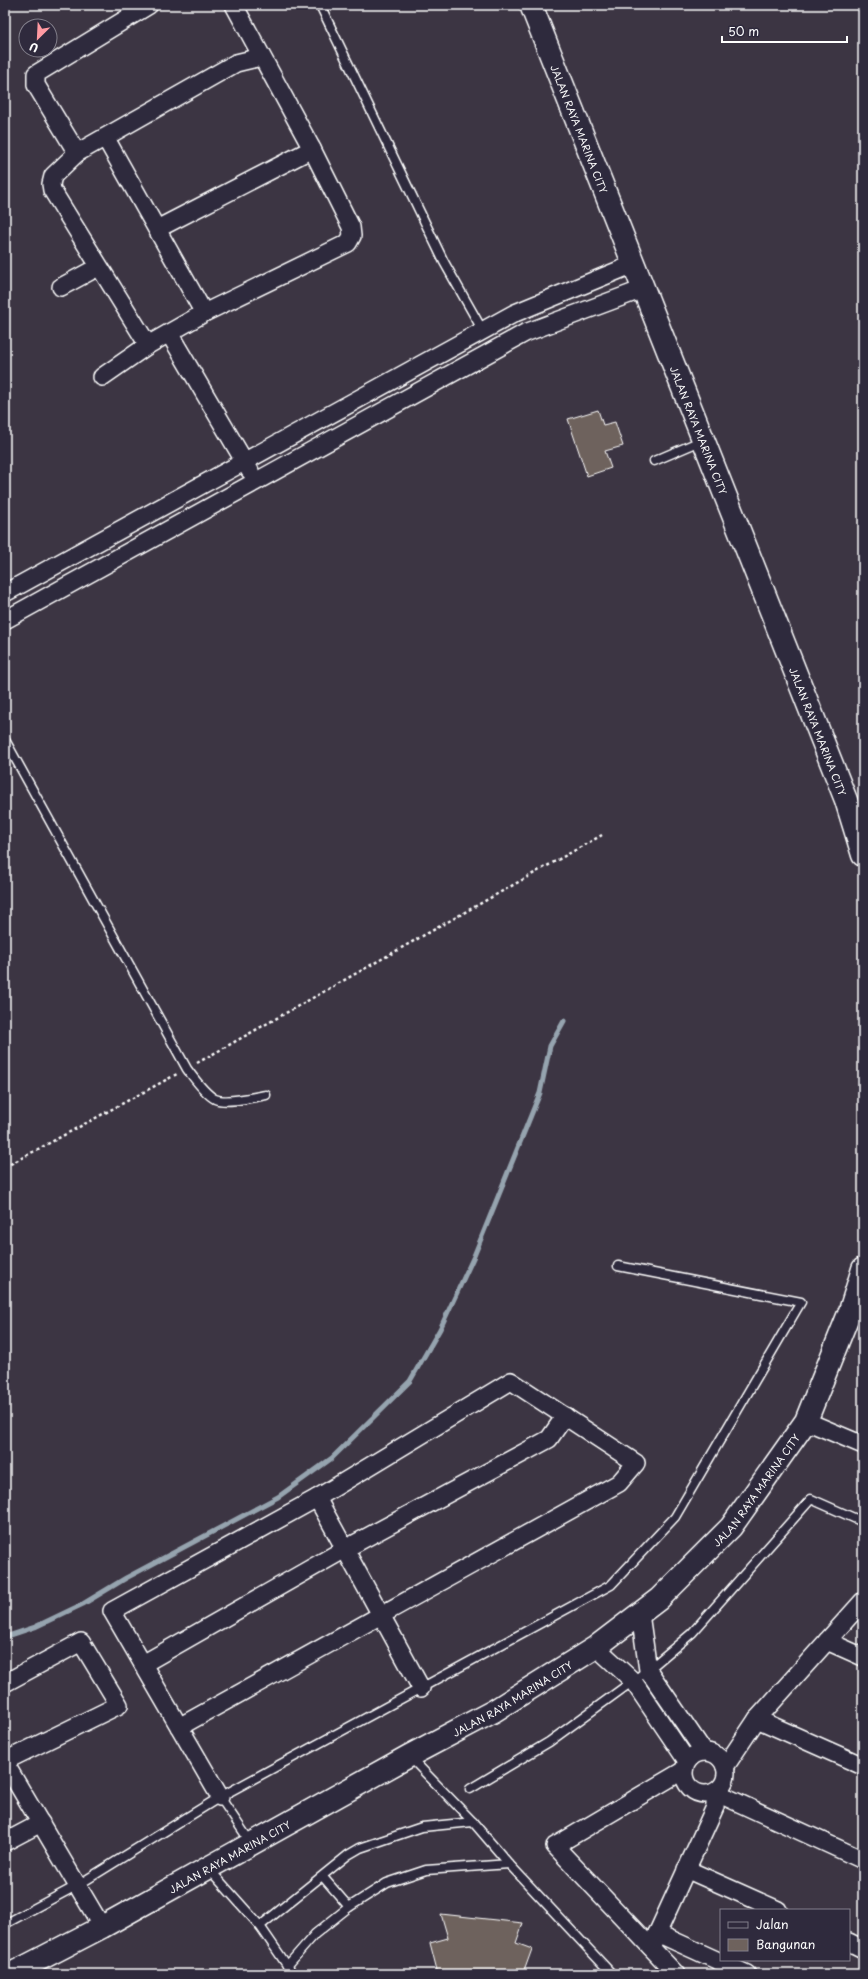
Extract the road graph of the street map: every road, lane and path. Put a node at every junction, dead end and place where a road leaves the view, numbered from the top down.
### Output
1 (149, 5) edge
2 (234, 5) edge
3 (320, 5) edge
4 (531, 5) edge
5 (261, 57) junction
6 (105, 137) junction
7 (312, 149) junction
8 (77, 153) junction
9 (157, 229) junction
10 (634, 264) junction
11 (98, 267) junction
12 (61, 287) dead end
13 (643, 289) junction
14 (204, 313) junction
15 (482, 331) junction
16 (169, 333) junction
17 (148, 345) junction
18 (102, 377) dead end
19 (704, 440) junction
20 (244, 461) junction
21 (654, 461) dead end
22 (257, 481) junction
23 (5, 593) edge
24 (5, 620) edge
25 (5, 740) edge
26 (602, 835) dead end
27 (863, 855) edge
28 (187, 1069) junction
29 (266, 1095) dead end
30 (5, 1167) edge
31 (618, 1266) dead end
32 (863, 1269) edge
33 (565, 1416) junction
34 (806, 1421) junction
35 (863, 1445) edge
36 (317, 1498) junction
37 (863, 1522) edge
38 (346, 1550) junction
39 (863, 1601) edge
40 (640, 1614) junction
41 (381, 1615) junction
42 (827, 1641) junction
43 (596, 1647) junction
44 (863, 1657) edge
45 (143, 1664) junction
46 (648, 1670) junction
47 (633, 1681) junction
48 (5, 1683) edge
49 (421, 1688) junction
50 (757, 1719) junction
51 (180, 1727) junction
52 (704, 1752) junction
53 (409, 1756) junction
54 (5, 1762) edge
55 (686, 1765) junction
56 (863, 1766) edge
57 (725, 1767) junction
58 (470, 1789) dead end
59 (715, 1792) junction
60 (220, 1797) junction
61 (473, 1822) junction
62 (41, 1823) junction
63 (5, 1842) edge
64 (252, 1844) junction
65 (863, 1860) edge
66 (509, 1864) junction
67 (208, 1868) junction
68 (686, 1869) junction
69 (322, 1877) junction
70 (78, 1885) junction
71 (349, 1907) junction
72 (776, 1909) edge
73 (5, 1924) edge
74 (260, 1926) junction
75 (102, 1927) junction
76 (654, 1940) junction
77 (850, 1942) edge
78 (863, 1948) edge
79 (287, 1966) junction
80 (12, 1974) edge
81 (293, 1974) edge
82 (612, 1974) edge
83 (676, 1974) edge
84 (747, 1974) edge

1 - 8 street
2 - 5 street
3 - 15 lane
4 - 10 main road, JALAN RAYA MARINA CITY
5 - 6 street
5 - 7 street
6 - 8 street
6 - 9 street
7 - 9 street
7 - 14 street
8 - 11 street
9 - 14 street
10 - 13 main road, JALAN RAYA MARINA CITY
10 - 15 street
11 - 12 street
11 - 17 street
13 - 19 main road, JALAN RAYA MARINA CITY
13 - 22 street
14 - 16 street
15 - 20 street
16 - 17 street
16 - 20 street
17 - 18 street
19 - 21 lane
19 - 27 main road, JALAN RAYA MARINA CITY
20 - 22 street
20 - 23 street
22 - 24 street
25 - 28 lane
26 - 28 path
28 - 29 lane
28 - 30 path
31 - 49 lane
32 - 34 main road, JALAN RAYA MARINA CITY
33 - 36 street
33 - 38 street
33 - 41 street
34 - 35 street
34 - 40 main road, JALAN RAYA MARINA CITY
36 - 38 street
36 - 45 street
37 - 46 lane
38 - 41 street
38 - 45 street
39 - 42 street
40 - 43 main road, JALAN RAYA MARINA CITY
40 - 46 street
41 - 49 street
41 - 51 street
42 - 44 street
42 - 50 street
43 - 47 street
43 - 53 main road, JALAN RAYA MARINA CITY
45 - 51 street
46 - 47 lane
46 - 52 street
47 - 55 street
47 - 58 lane
48 - 54 street
49 - 60 lane
50 - 56 street
50 - 57 street
51 - 60 street
52 - 55 street
52 - 57 street
53 - 61 lane
53 - 64 main road, JALAN RAYA MARINA CITY
54 - 62 street
55 - 59 street
55 - 76 street
57 - 59 street
59 - 65 street
59 - 68 street
60 - 64 lane
60 - 70 lane
61 - 66 lane
61 - 69 lane
62 - 63 street
62 - 70 street
64 - 67 main road, JALAN RAYA MARINA CITY
66 - 71 lane
66 - 82 lane
67 - 74 lane
67 - 75 main road, JALAN RAYA MARINA CITY
68 - 72 street
68 - 76 street
69 - 71 lane
69 - 74 lane
70 - 73 lane
70 - 75 street
71 - 79 lane
74 - 79 lane
75 - 80 main road, JALAN RAYA MARINA CITY
76 - 83 street
76 - 84 street
77 - 78 street
79 - 81 lane

